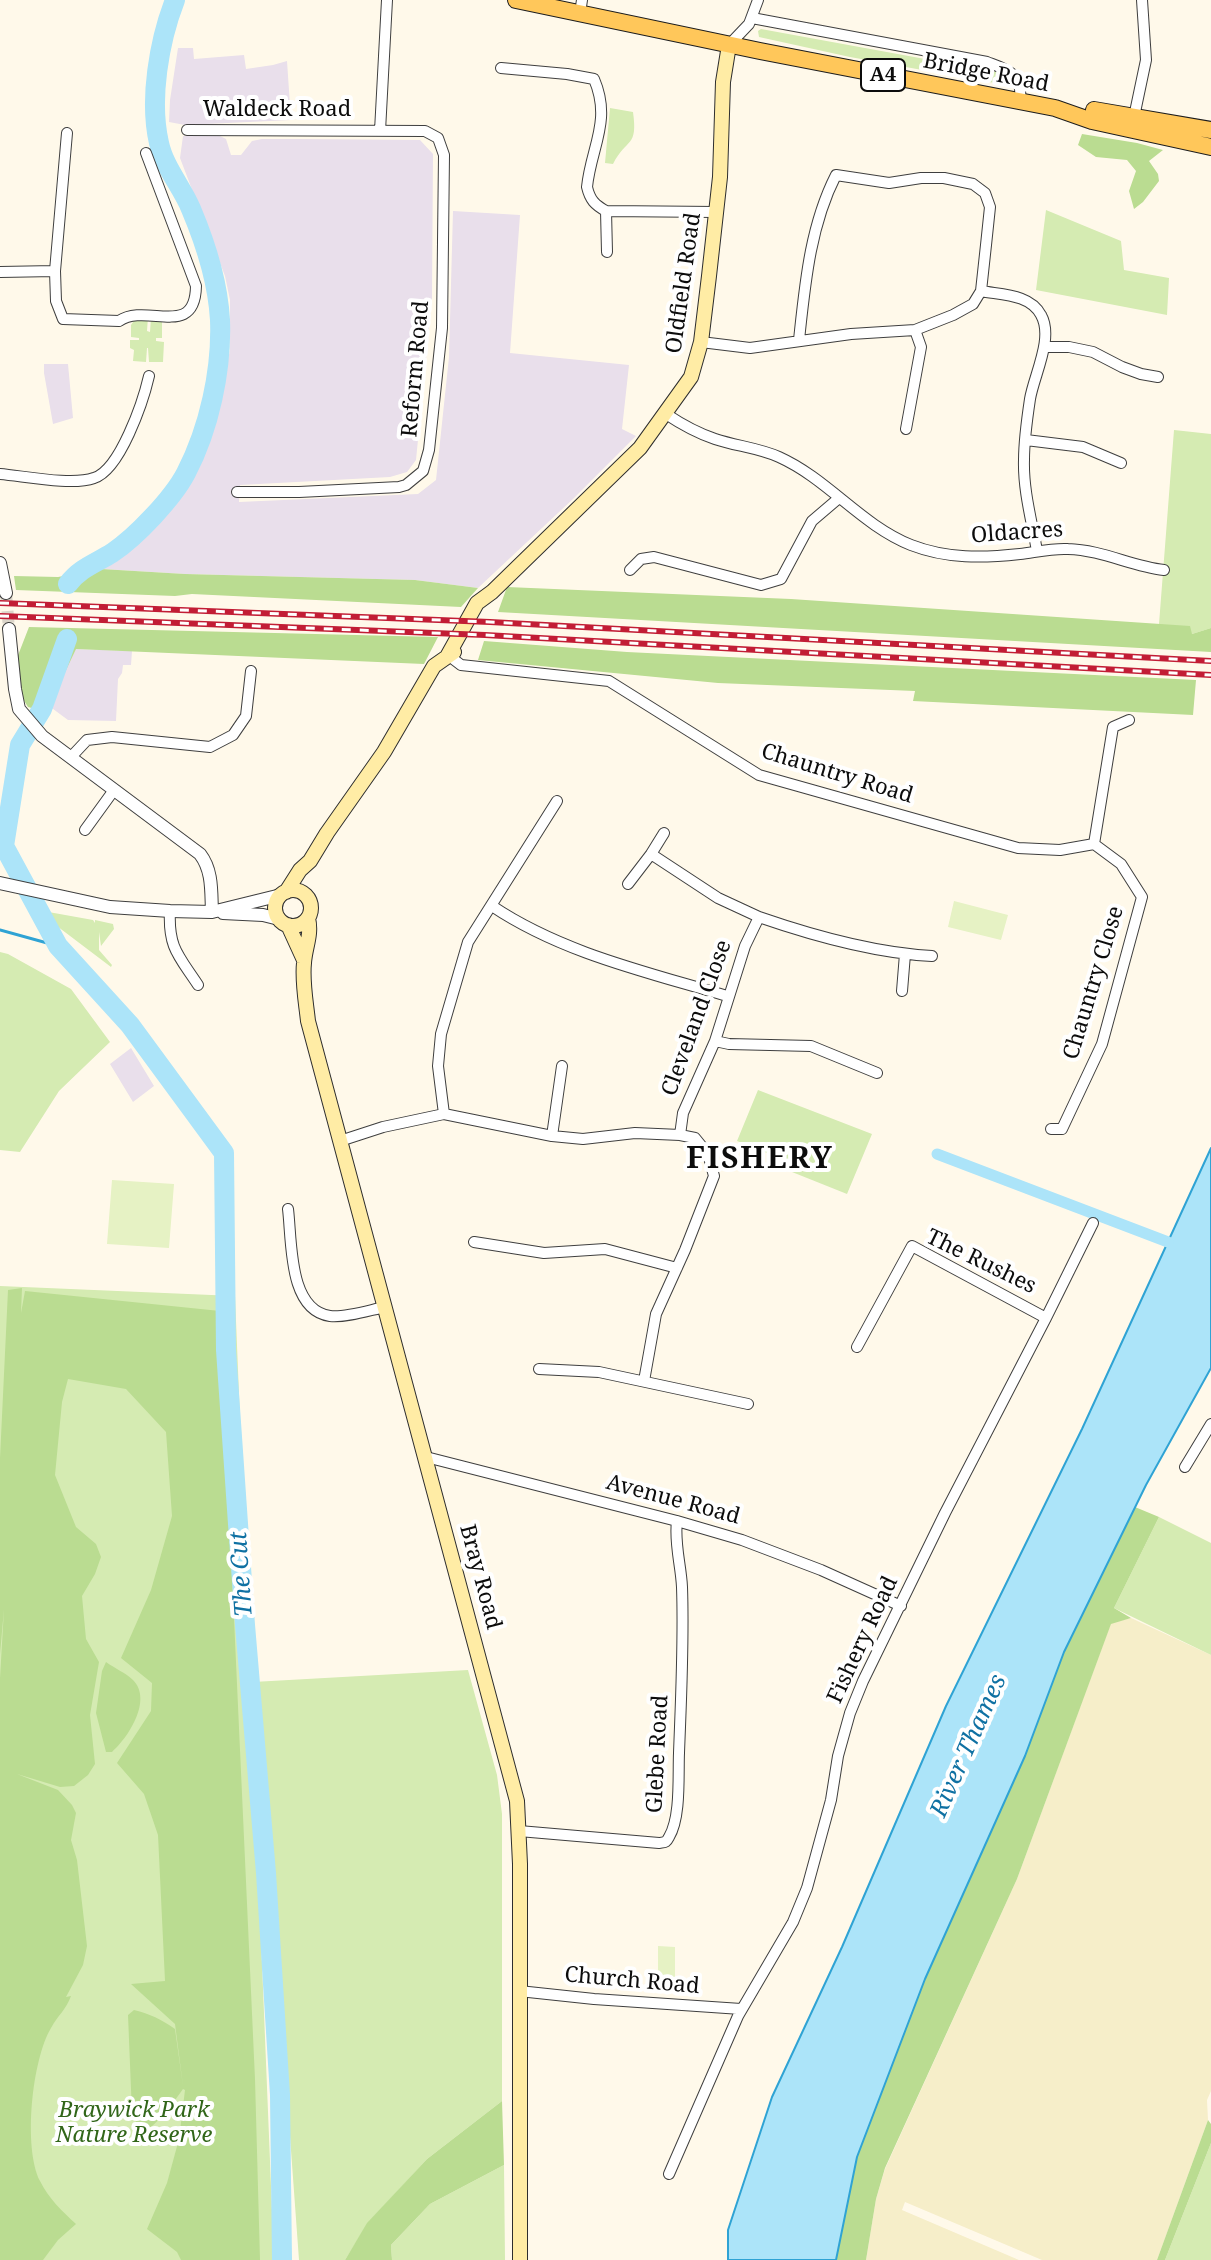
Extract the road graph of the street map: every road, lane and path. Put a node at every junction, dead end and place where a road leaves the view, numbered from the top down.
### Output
1 (387, 0) edge
2 (516, 0) edge
3 (758, 0) edge
4 (1142, 0) edge
5 (581, 6) edge
6 (752, 18) junction
7 (729, 45) junction
8 (501, 68) dead end
9 (1020, 102) junction
10 (1066, 111) junction
11 (1134, 117) junction
12 (187, 130) dead end
13 (1211, 130) edge
14 (380, 131) junction
15 (67, 133) dead end
16 (1211, 147) edge
17 (146, 153) dead end
18 (606, 211) junction
19 (716, 212) junction
20 (607, 252) dead end
21 (55, 271) junction
22 (0, 272) edge
23 (981, 291) junction
24 (915, 330) junction
25 (799, 340) junction
26 (701, 342) junction
27 (1044, 347) junction
28 (149, 376) dead end
29 (1158, 377) dead end
30 (666, 414) junction
31 (906, 429) dead end
32 (1026, 440) junction
33 (1121, 463) dead end
34 (0, 474) edge
35 (237, 492) dead end
36 (839, 498) junction
37 (1037, 551) junction
38 (0, 563) edge
39 (630, 570) dead end
40 (1164, 570) dead end
41 (6, 593) dead end
42 (9, 629) tunnel mouth
43 (448, 655) junction
44 (251, 671) dead end
45 (1129, 720) dead end
46 (71, 757) junction
47 (114, 790) junction
48 (557, 801) dead end
49 (85, 830) dead end
50 (664, 833) dead end
51 (1094, 844) junction
52 (651, 854) junction
53 (310, 861) junction
54 (0, 883) edge
55 (628, 884) dead end
56 (283, 893) junction
57 (307, 896) junction
58 (492, 906) junction
59 (170, 911) junction
60 (212, 912) junction
61 (759, 917) junction
62 (308, 918) junction
63 (284, 922) junction
64 (905, 954) junction
65 (932, 956) dead end
66 (304, 960) junction
67 (198, 985) dead end
68 (902, 991) dead end
69 (727, 996) junction
70 (715, 1041) junction
71 (562, 1066) dead end
72 (877, 1073) dead end
73 (444, 1114) junction
74 (1051, 1129) dead end
75 (680, 1135) junction
76 (552, 1136) junction
77 (340, 1141) junction
78 (288, 1209) dead end
79 (1093, 1223) dead end
80 (474, 1242) dead end
81 (677, 1268) junction
82 (385, 1307) junction
83 (1046, 1318) junction
84 (857, 1347) dead end
85 (539, 1369) dead end
86 (644, 1381) junction
87 (748, 1404) dead end
88 (1211, 1424) edge
89 (426, 1457) junction
90 (1185, 1467) dead end
91 (677, 1521) junction
92 (901, 1606) junction
93 (519, 1831) junction
94 (519, 1991) junction
95 (741, 2009) junction
96 (669, 2174) dead end
97 (520, 2260) edge

1 - 14 street, Waldeck Road
2 - 5 main road, Bridge Road / A4
3 - 6 street
4 - 11 street
5 - 7 main road, Bridge Road / A4
6 - 7 street
6 - 9 street
7 - 9 main road, Bridge Road / A4
7 - 19 main road, Oldfield Road
8 - 18 street
9 - 10 main road, Bridge Road / A4
10 - 11 main road, A4
10 - 16 main road, Bridge Road / A4
11 - 13 main road, A4
12 - 14 street, Waldeck Road
14 - 35 street, Reform Road
15 - 21 street
17 - 21 street
18 - 19 street
18 - 20 street
19 - 26 main road, Oldfield Road
21 - 22 street
23 - 24 street
23 - 25 street
23 - 27 street
24 - 25 street
24 - 31 street
25 - 26 street
26 - 30 main road, Oldfield Road
27 - 29 street
27 - 32 street
28 - 34 street
30 - 36 street, Oldacres
30 - 43 main road, Oldfield Road
32 - 33 street
32 - 37 street
36 - 37 street, Oldacres
36 - 39 street
37 - 40 street, Oldacres
38 - 41 street
42 - 46 street
43 - 51 street, Chauntry Road
43 - 53 main road, Oldfield Road
44 - 46 street
45 - 51 street
46 - 47 street
47 - 49 street
47 - 60 street
48 - 58 street
50 - 52 street
51 - 74 street, Chauntry Close
52 - 55 street
52 - 61 street
53 - 56 main road, Oldfield Road
53 - 57 main road
54 - 59 street
56 - 57 main road
56 - 60 street
56 - 63 main road
57 - 62 main road
58 - 69 street
58 - 73 street
59 - 60 street
59 - 67 street
60 - 63 street
61 - 64 street
61 - 69 street, Cleveland Close
62 - 63 main road
62 - 66 main road, Bray Road
63 - 66 main road
64 - 65 street
64 - 68 street
66 - 77 main road, Bray Road
69 - 70 street, Cleveland Close
70 - 72 street
70 - 75 street, Cleveland Close
71 - 76 street
73 - 76 street
73 - 77 street
75 - 76 street
75 - 81 street
77 - 82 main road, Bray Road
78 - 82 street
79 - 83 street, Fishery Road
80 - 81 street
81 - 86 street
82 - 89 main road, Bray Road
83 - 84 street, The Rushes
83 - 92 street, Fishery Road
85 - 86 street
86 - 87 street
88 - 90 street
89 - 91 street, Avenue Road
89 - 93 main road, Bray Road
91 - 92 street, Avenue Road
91 - 93 street, Glebe Road
92 - 95 street, Fishery Road
93 - 94 main road, Bray Road
94 - 95 street, Church Road
94 - 97 main road, Bray Road
95 - 96 street, Fishery Road

